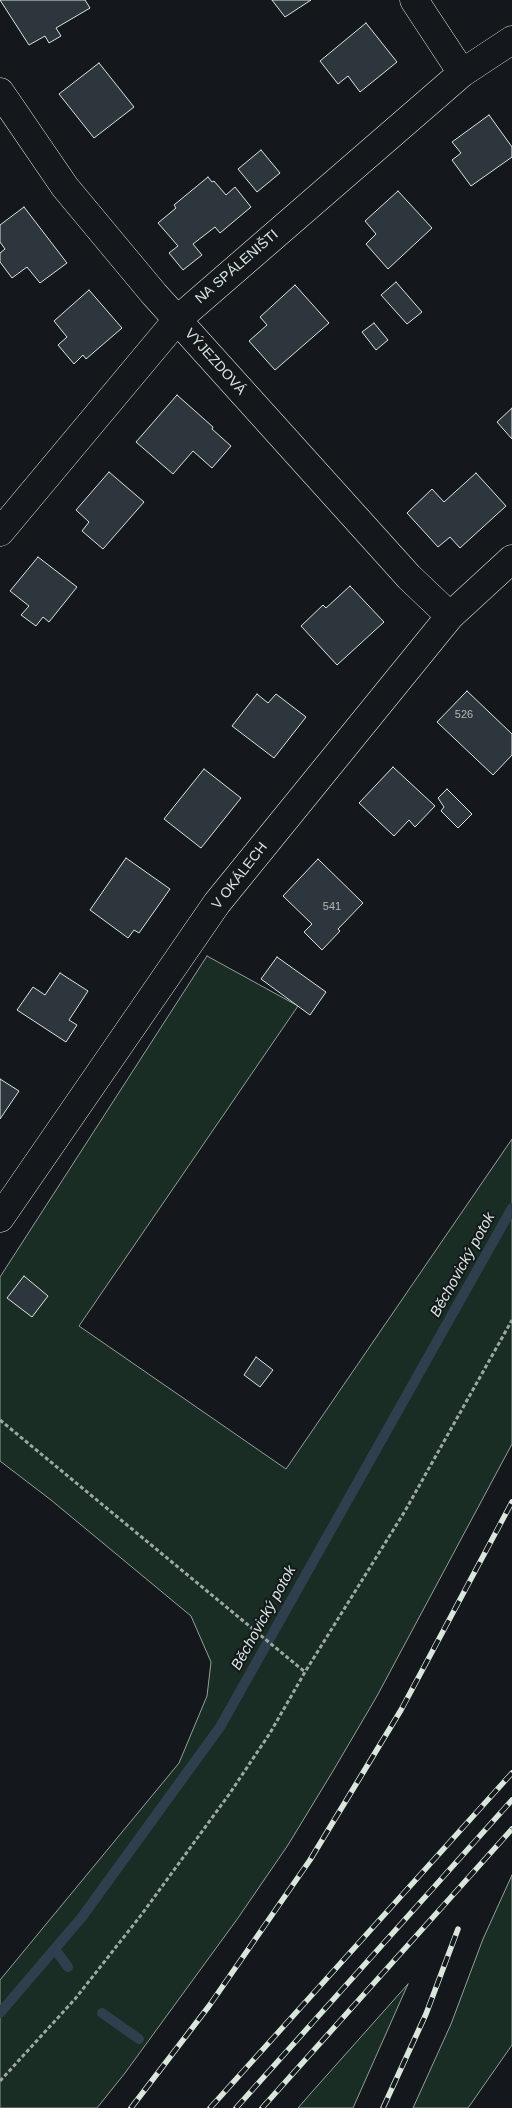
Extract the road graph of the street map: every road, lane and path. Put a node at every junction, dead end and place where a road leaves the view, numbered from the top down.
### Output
1 (414, 0) edge
2 (512, 40) edge
3 (462, 73) junction
4 (0, 92) edge
5 (177, 320) junction
6 (0, 532) edge
7 (512, 559) edge
8 (450, 616) junction
9 (3, 1208) edge
10 (512, 1320) edge
11 (0, 1420) edge
12 (305, 1672) junction
13 (0, 2081) edge

1 - 3 street
2 - 3 street, NA SPÁLENIŠTI
3 - 5 street, NA SPÁLENIŠTI
4 - 5 street, VÝJEZDOVÁ
5 - 6 street, NA SPÁLENIŠTI
5 - 8 street, VÝJEZDOVÁ
7 - 8 street, V OKÁLECH
8 - 9 street, V OKÁLECH
10 - 12 path
11 - 12 path
12 - 13 path

